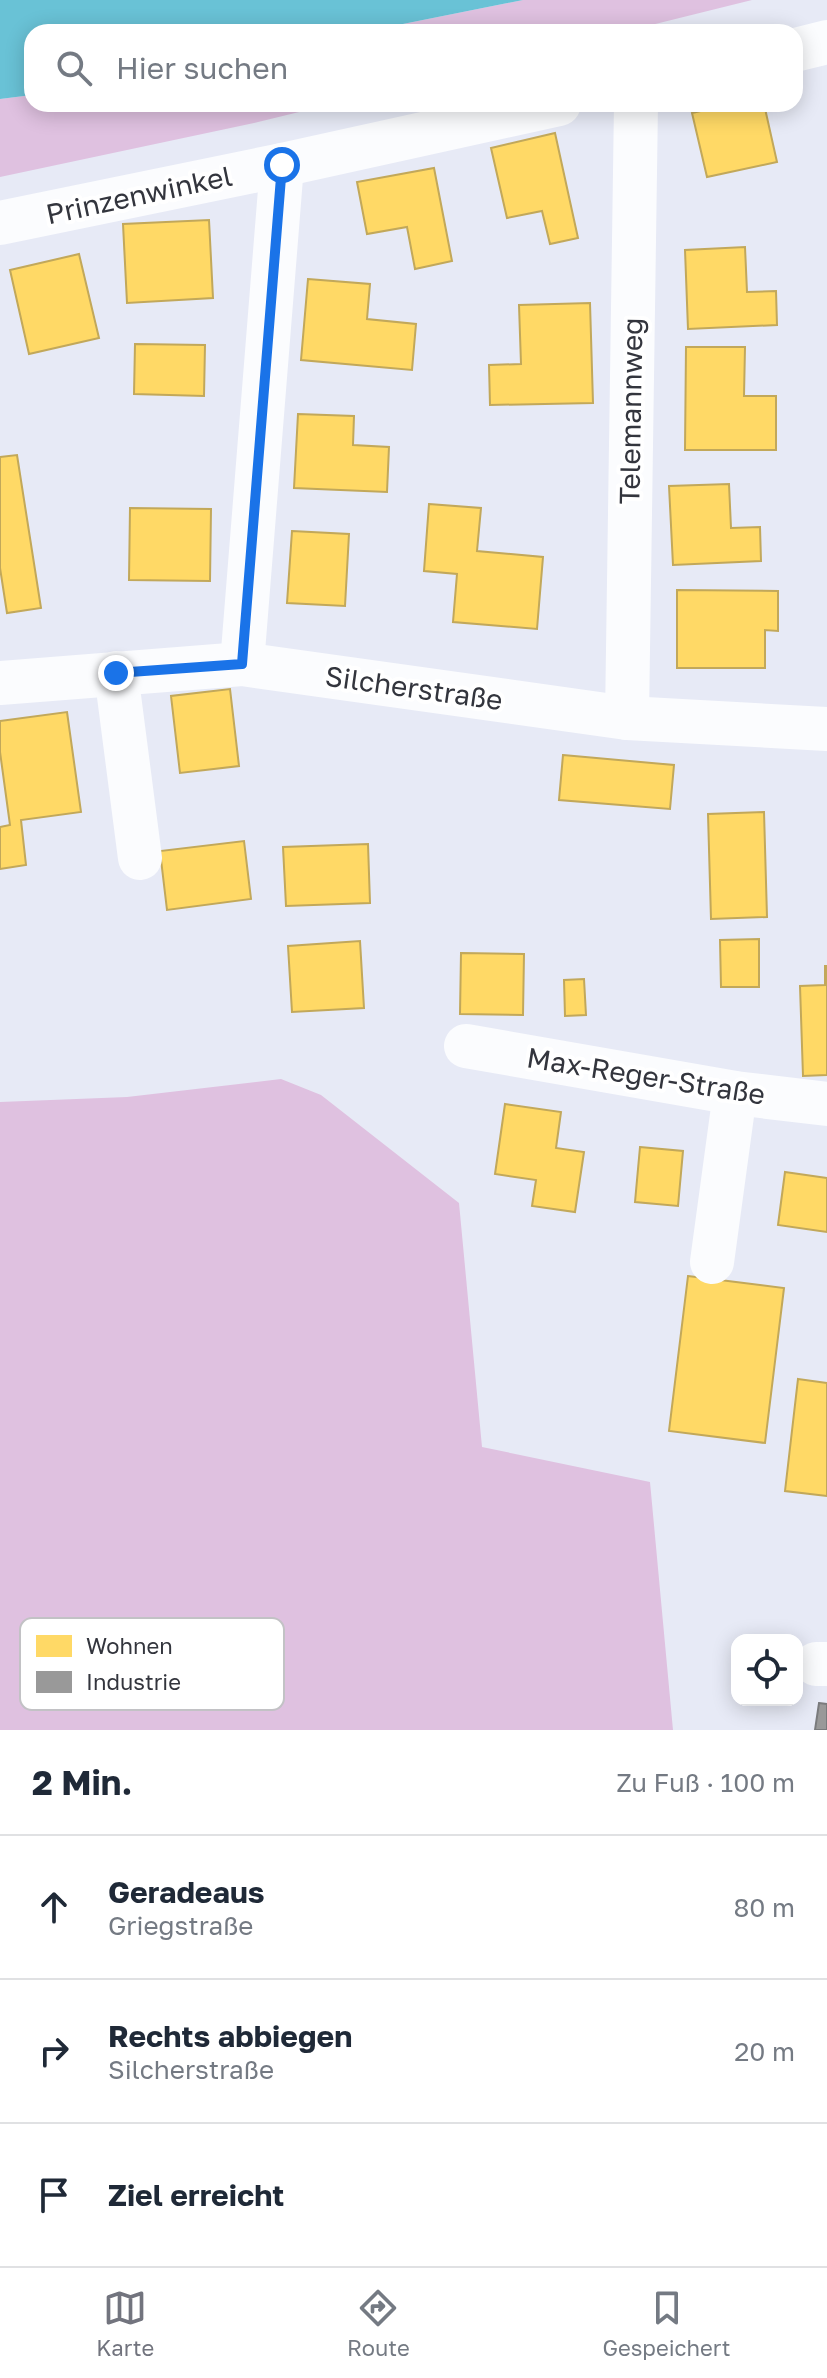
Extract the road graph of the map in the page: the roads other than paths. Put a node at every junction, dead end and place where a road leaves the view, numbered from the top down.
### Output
1 (827, 42) edge
2 (803, 48) edge
3 (523, 112) edge
4 (636, 112) edge
5 (282, 165) junction
6 (0, 223) edge
7 (242, 664) junction
8 (116, 673) junction
9 (0, 683) edge
10 (627, 718) junction
11 (827, 729) edge
12 (140, 858) dead end
13 (466, 1046) dead end
14 (735, 1093) junction
15 (827, 1104) edge
16 (712, 1262) dead end

1 - 2 street
3 - 5 street, Prinzenwinkel
4 - 10 street, Telemannweg
5 - 6 street, Prinzenwinkel
5 - 7 street
7 - 8 street, Silcherstraße
7 - 10 street, Silcherstraße
8 - 9 street, Silcherstraße
8 - 12 street
10 - 11 street, Silcherstraße
13 - 14 street, Max-Reger-Straße
14 - 15 street, Max-Reger-Straße
14 - 16 street

